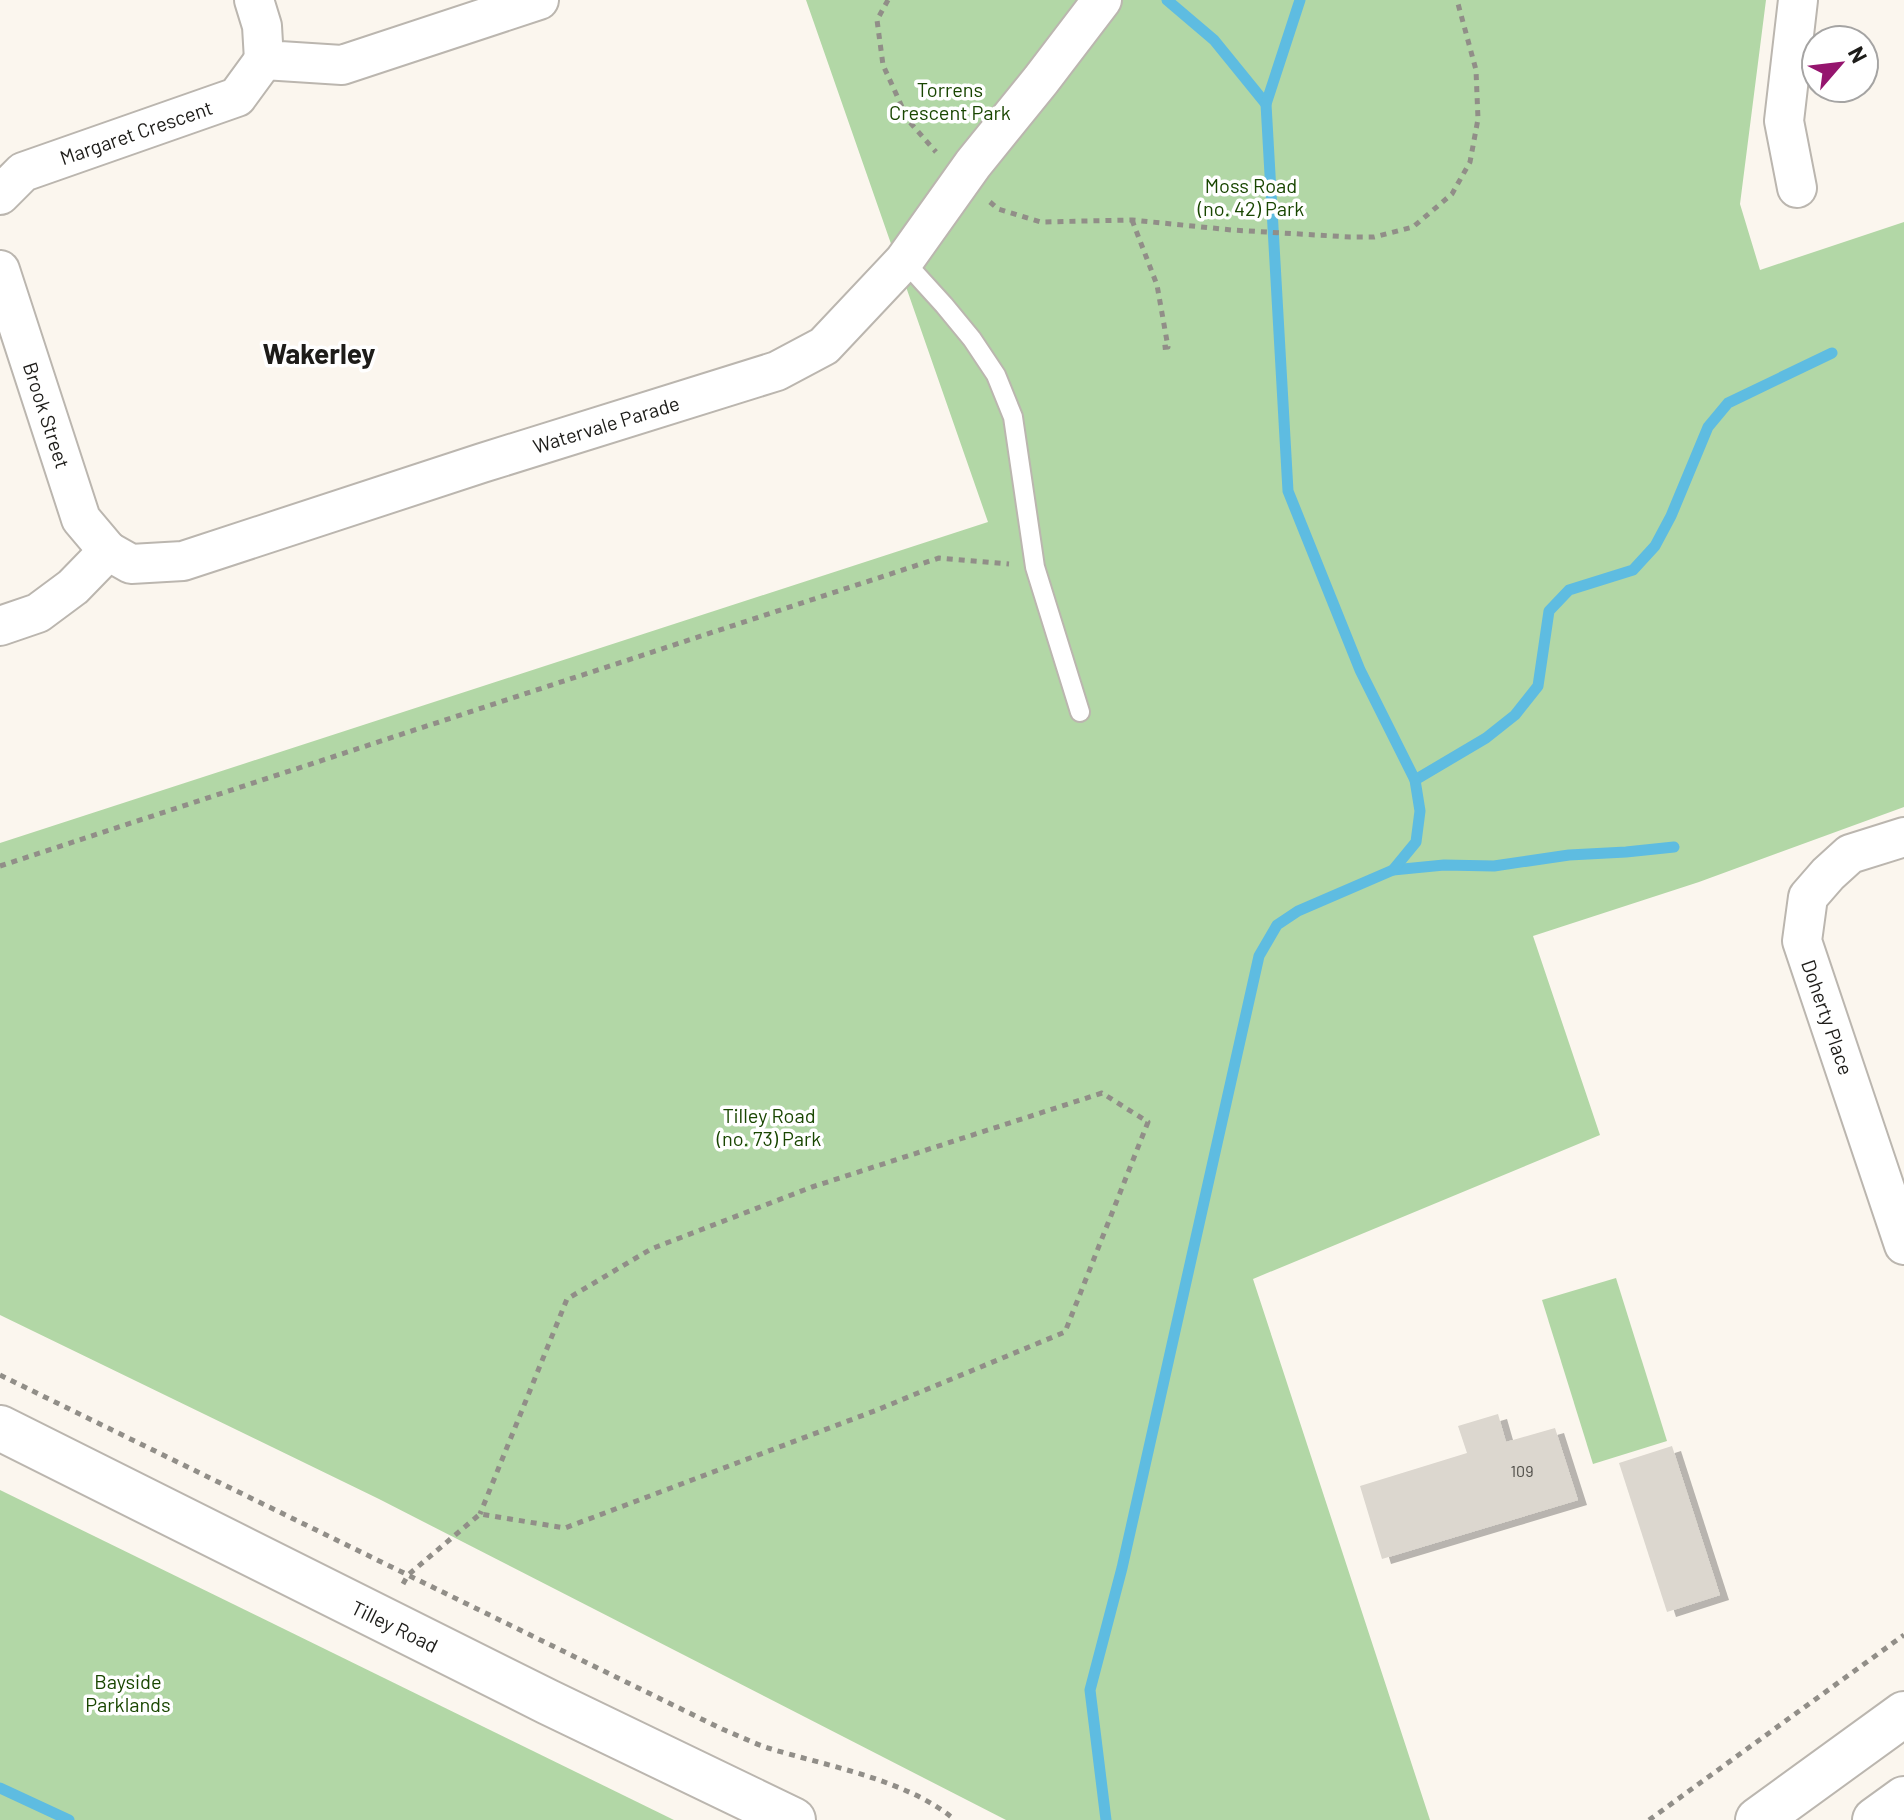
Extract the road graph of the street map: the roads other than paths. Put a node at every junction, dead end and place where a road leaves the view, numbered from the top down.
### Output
1 (254, 0) edge
2 (1798, 0) edge
3 (516, 4) edge
4 (1095, 8) edge
5 (264, 60) junction
6 (1797, 188) dead end
7 (0, 195) edge
8 (904, 261) junction
9 (0, 270) edge
10 (108, 551) junction
11 (0, 626) edge
12 (1080, 712) dead end
13 (1904, 837) edge
14 (1904, 1245) edge
15 (0, 1428) edge
16 (1904, 1714) edge
17 (1904, 1799) edge
18 (793, 1820) edge
19 (1758, 1820) edge
20 (1875, 1820) edge

1 - 5 street
2 - 6 street
3 - 5 street
4 - 8 street, Watervale Parade
5 - 7 street, Margaret Crescent
8 - 10 street, Watervale Parade
8 - 12 lane
9 - 10 street, Brook Street
10 - 11 street
13 - 14 street, Doherty Place
15 - 18 main road, Tilley Road
16 - 19 main road
17 - 20 main road

